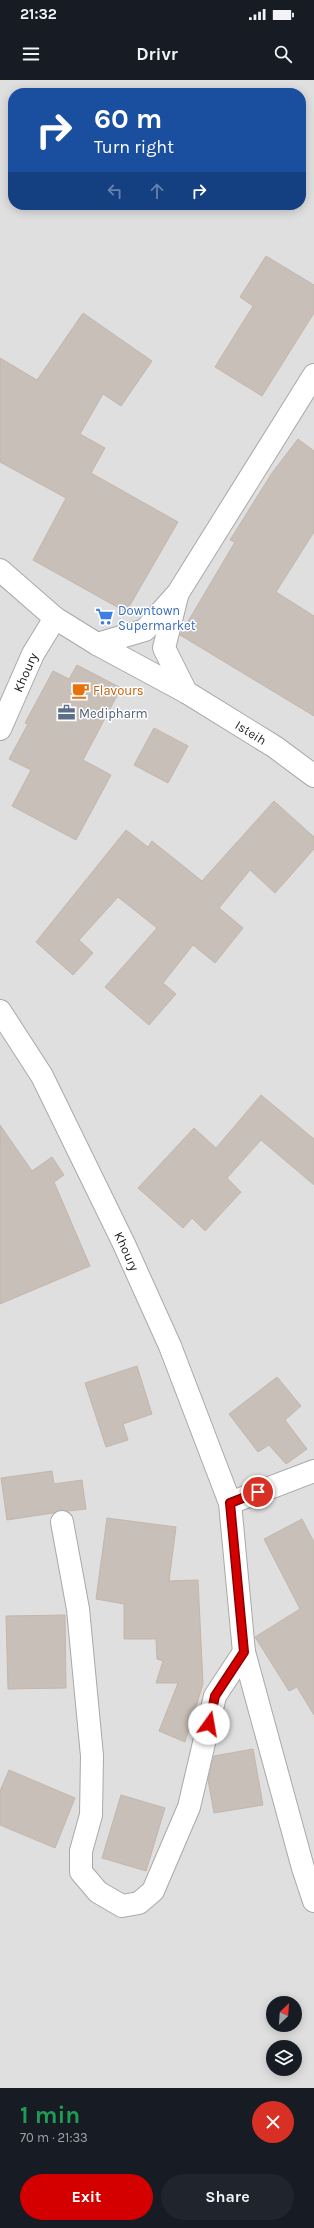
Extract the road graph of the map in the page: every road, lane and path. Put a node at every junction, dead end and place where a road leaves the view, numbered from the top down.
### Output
1 (314, 375) edge
2 (0, 570) edge
3 (178, 593) junction
4 (55, 618) junction
5 (97, 644) junction
6 (186, 692) junction
7 (0, 729) edge
8 (314, 776) edge
9 (0, 1011) edge
10 (314, 1471) edge
11 (230, 1503) junction
12 (62, 1522) dead end
13 (244, 1652) junction
14 (314, 1901) edge

1 - 3 street
2 - 4 street, Isteih
3 - 5 street
3 - 6 street
4 - 5 street, Isteih
4 - 7 street, Khoury
5 - 6 street, Isteih
6 - 8 street, Isteih
9 - 11 street, Khoury
10 - 11 street
11 - 13 street, Khoury
12 - 13 street
13 - 14 street, Khoury

